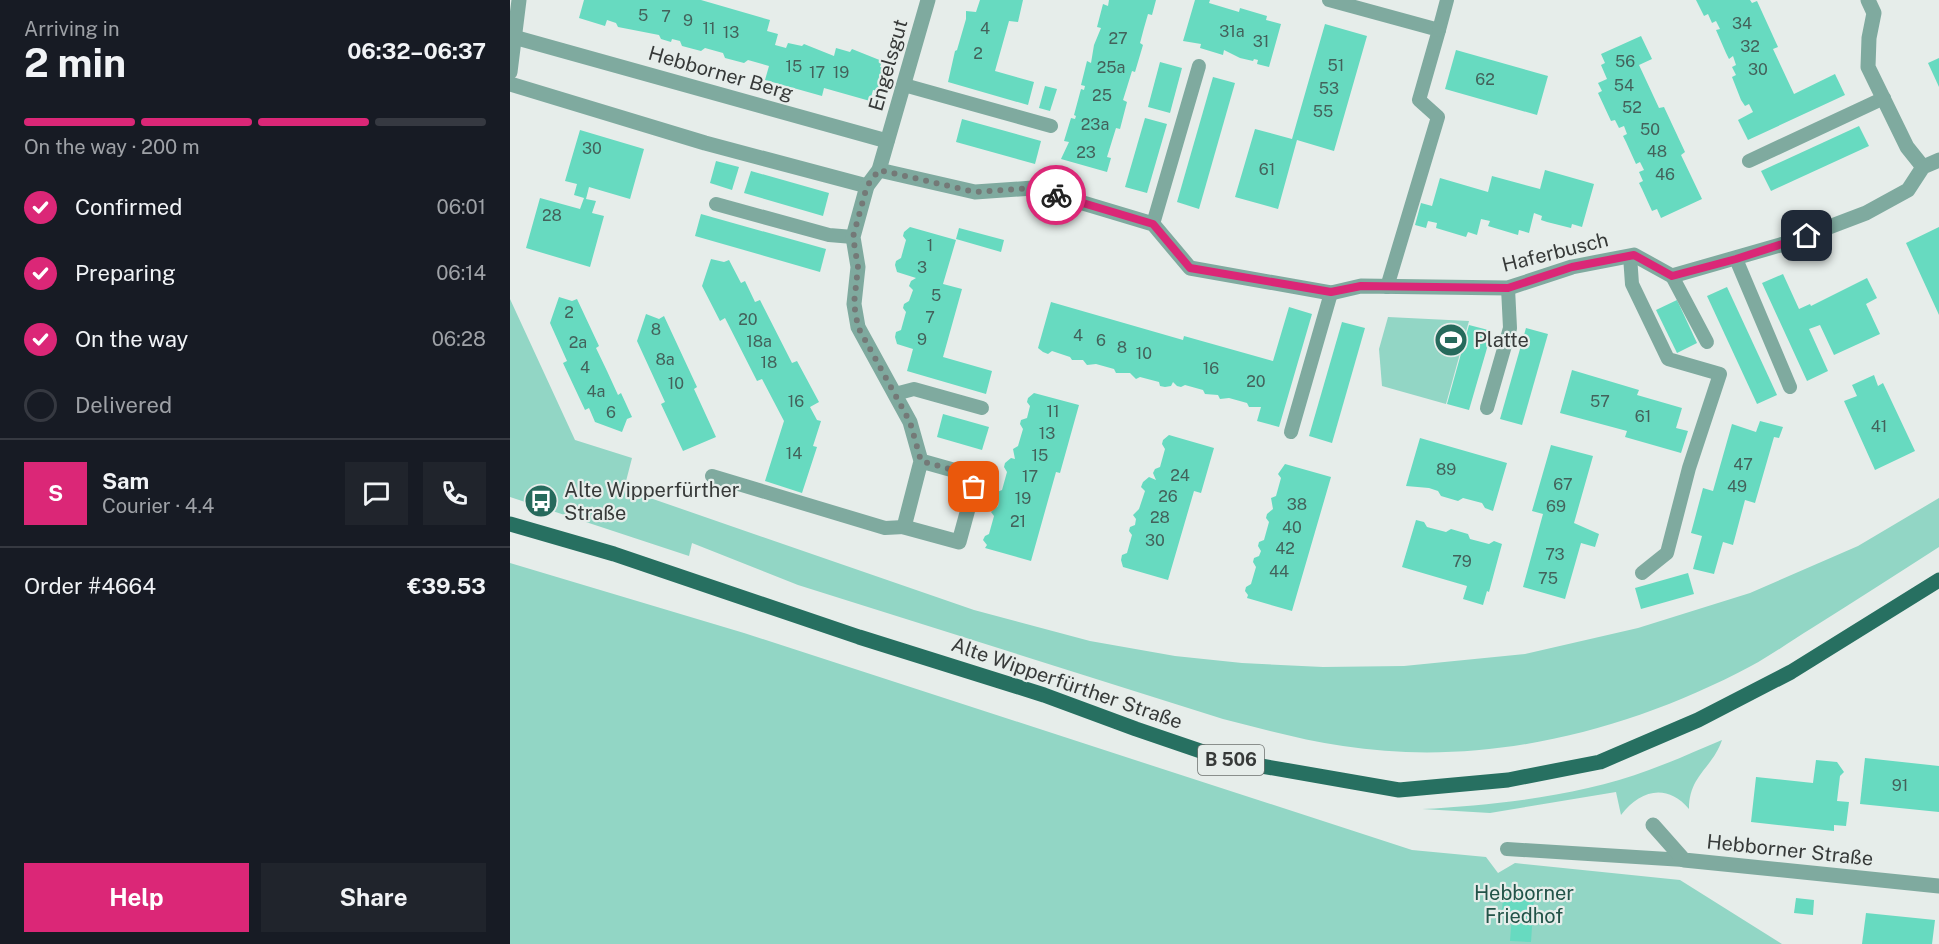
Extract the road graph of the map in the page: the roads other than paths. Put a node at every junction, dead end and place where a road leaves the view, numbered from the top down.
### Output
1 (519, 0) edge
2 (928, 0) edge
3 (1329, 0) edge
4 (1448, 0) edge
5 (1868, 0) edge
6 (1439, 30) junction
7 (512, 36) edge
8 (1199, 66) dead end
9 (510, 72) edge
10 (510, 84) edge
11 (904, 85) junction
12 (1884, 98) junction
13 (1051, 126) dead end
14 (887, 141) junction
15 (1939, 160) edge
16 (1749, 161) dead end
17 (1923, 167) junction
18 (879, 170) junction
19 (867, 186) junction
20 (716, 204) dead end
21 (1153, 224) junction
22 (853, 237) junction
23 (1630, 256) junction
24 (1736, 259) junction
25 (1672, 276) junction
26 (1387, 287) junction
27 (1508, 288) junction
28 (1331, 292) junction
29 (1707, 342) dead end
30 (1790, 387) dead end
31 (895, 394) junction
32 (982, 408) dead end
33 (1487, 408) dead end
34 (1291, 432) dead end
35 (921, 461) junction
36 (712, 476) dead end
37 (510, 524) edge
38 (904, 527) junction
39 (1642, 573) dead end
40 (1939, 580) edge
41 (1653, 825) dead end
42 (1507, 849) dead end
43 (1684, 860) junction
44 (1939, 886) edge

1 - 7 street
2 - 11 street, Engelsgut
3 - 6 lane
4 - 6 lane
5 - 12 street
6 - 26 lane
7 - 9 street
7 - 14 street, Hebborner Berg
8 - 21 lane
10 - 19 street
11 - 13 lane
11 - 14 street, Engelsgut
12 - 16 lane
12 - 17 street
14 - 18 street
15 - 17 street
17 - 24 street
18 - 19 street
18 - 21 street
19 - 22 street
20 - 22 lane
21 - 28 street
22 - 31 street
23 - 25 street, Haferbusch
23 - 27 street, Haferbusch
23 - 39 lane
24 - 25 street
24 - 30 lane
25 - 29 lane
26 - 27 street, Haferbusch
26 - 28 street, Haferbusch
27 - 33 lane
28 - 34 lane
31 - 32 lane
31 - 35 street
35 - 38 street
35 - 38 street
36 - 38 lane
37 - 40 main road, Alte Wipperfürther Straße / B 506
41 - 43 street, Hebborner Straße
42 - 43 lane
43 - 44 street, Hebborner Straße

